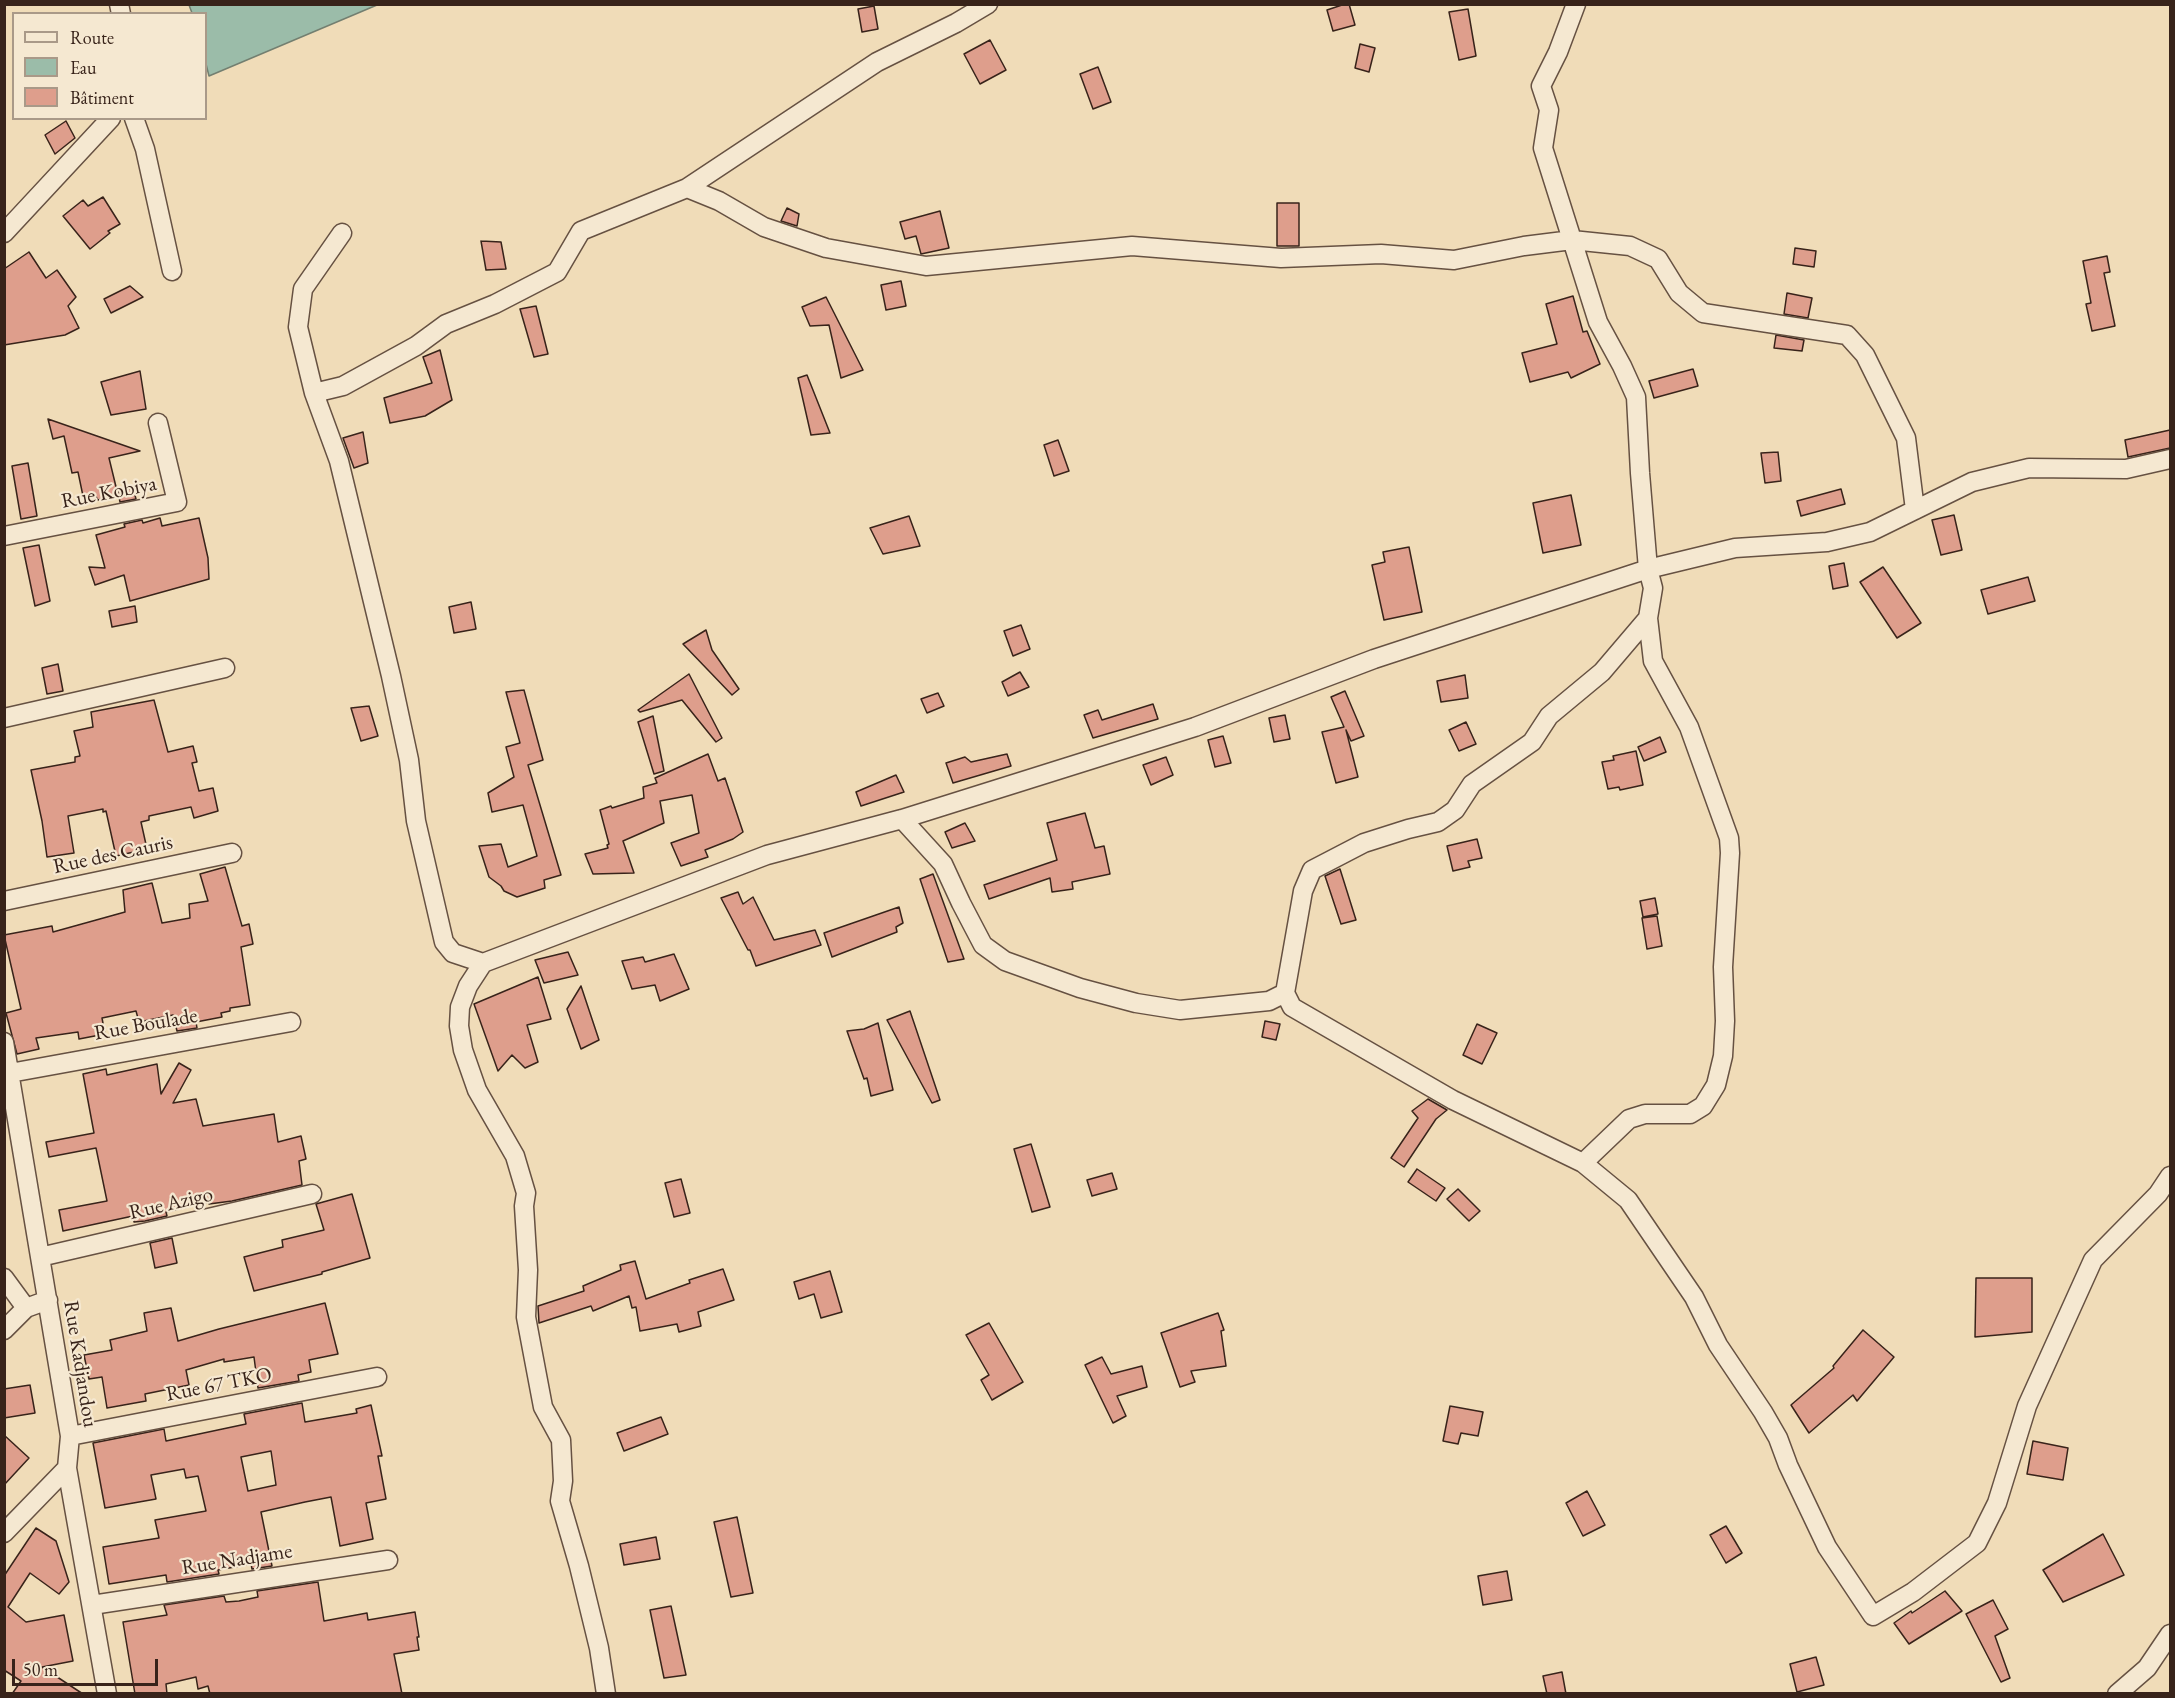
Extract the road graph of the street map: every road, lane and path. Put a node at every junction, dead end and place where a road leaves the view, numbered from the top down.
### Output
1 (988, 4) edge
2 (1575, 4) edge
3 (109, 120) edge
4 (135, 120) edge
5 (687, 188) junction
6 (4, 233) edge
7 (342, 233) dead end
8 (1572, 240) junction
9 (172, 271) dead end
10 (314, 393) junction
11 (158, 423) dead end
12 (2170, 459) edge
13 (1915, 510) junction
14 (4, 536) edge
15 (1648, 569) junction
16 (1648, 618) junction
17 (225, 668) dead end
18 (4, 718) edge
19 (902, 819) junction
20 (232, 853) dead end
21 (4, 901) edge
22 (483, 963) junction
23 (1285, 993) junction
24 (291, 1022) dead end
25 (4, 1042) edge
26 (10, 1073) junction
27 (1583, 1163) junction
28 (2170, 1176) edge
29 (312, 1194) dead end
30 (40, 1257) junction
31 (4, 1278) edge
32 (48, 1300) junction
33 (26, 1308) junction
34 (4, 1330) edge
35 (377, 1377) dead end
36 (70, 1436) junction
37 (67, 1468) junction
38 (4, 1533) edge
39 (388, 1560) dead end
40 (93, 1605) junction
41 (2170, 1634) edge
42 (106, 1693) edge
43 (606, 1694) edge
44 (2117, 1694) edge

1 - 5 street
2 - 8 street
3 - 6 street
4 - 9 street
5 - 8 street
5 - 10 street
7 - 10 street
8 - 13 street
8 - 15 street
10 - 22 street
11 - 14 street, Rue Kobiya
12 - 13 street
13 - 15 street
15 - 16 street
15 - 19 street
16 - 23 street
16 - 27 street
17 - 18 street
19 - 22 street
19 - 23 street
20 - 21 street, Rue des Cauris
22 - 43 street
23 - 27 street
24 - 26 street, Rue Boulade
25 - 26 street, Rue Kadjandou
26 - 30 street, Rue Kadjandou
27 - 28 street
29 - 30 street, Rue Azigo
30 - 32 street, Rue Kadjandou
31 - 33 street
32 - 33 street
32 - 36 street, Rue Kadjandou
33 - 34 street
35 - 36 street, Rue 67 TKO
36 - 37 street, Rue Kadjandou
37 - 38 street
37 - 40 street, Rue Kadjandou
39 - 40 street, Rue Nadjame
40 - 42 street, Rue Kadjandou
41 - 44 street

